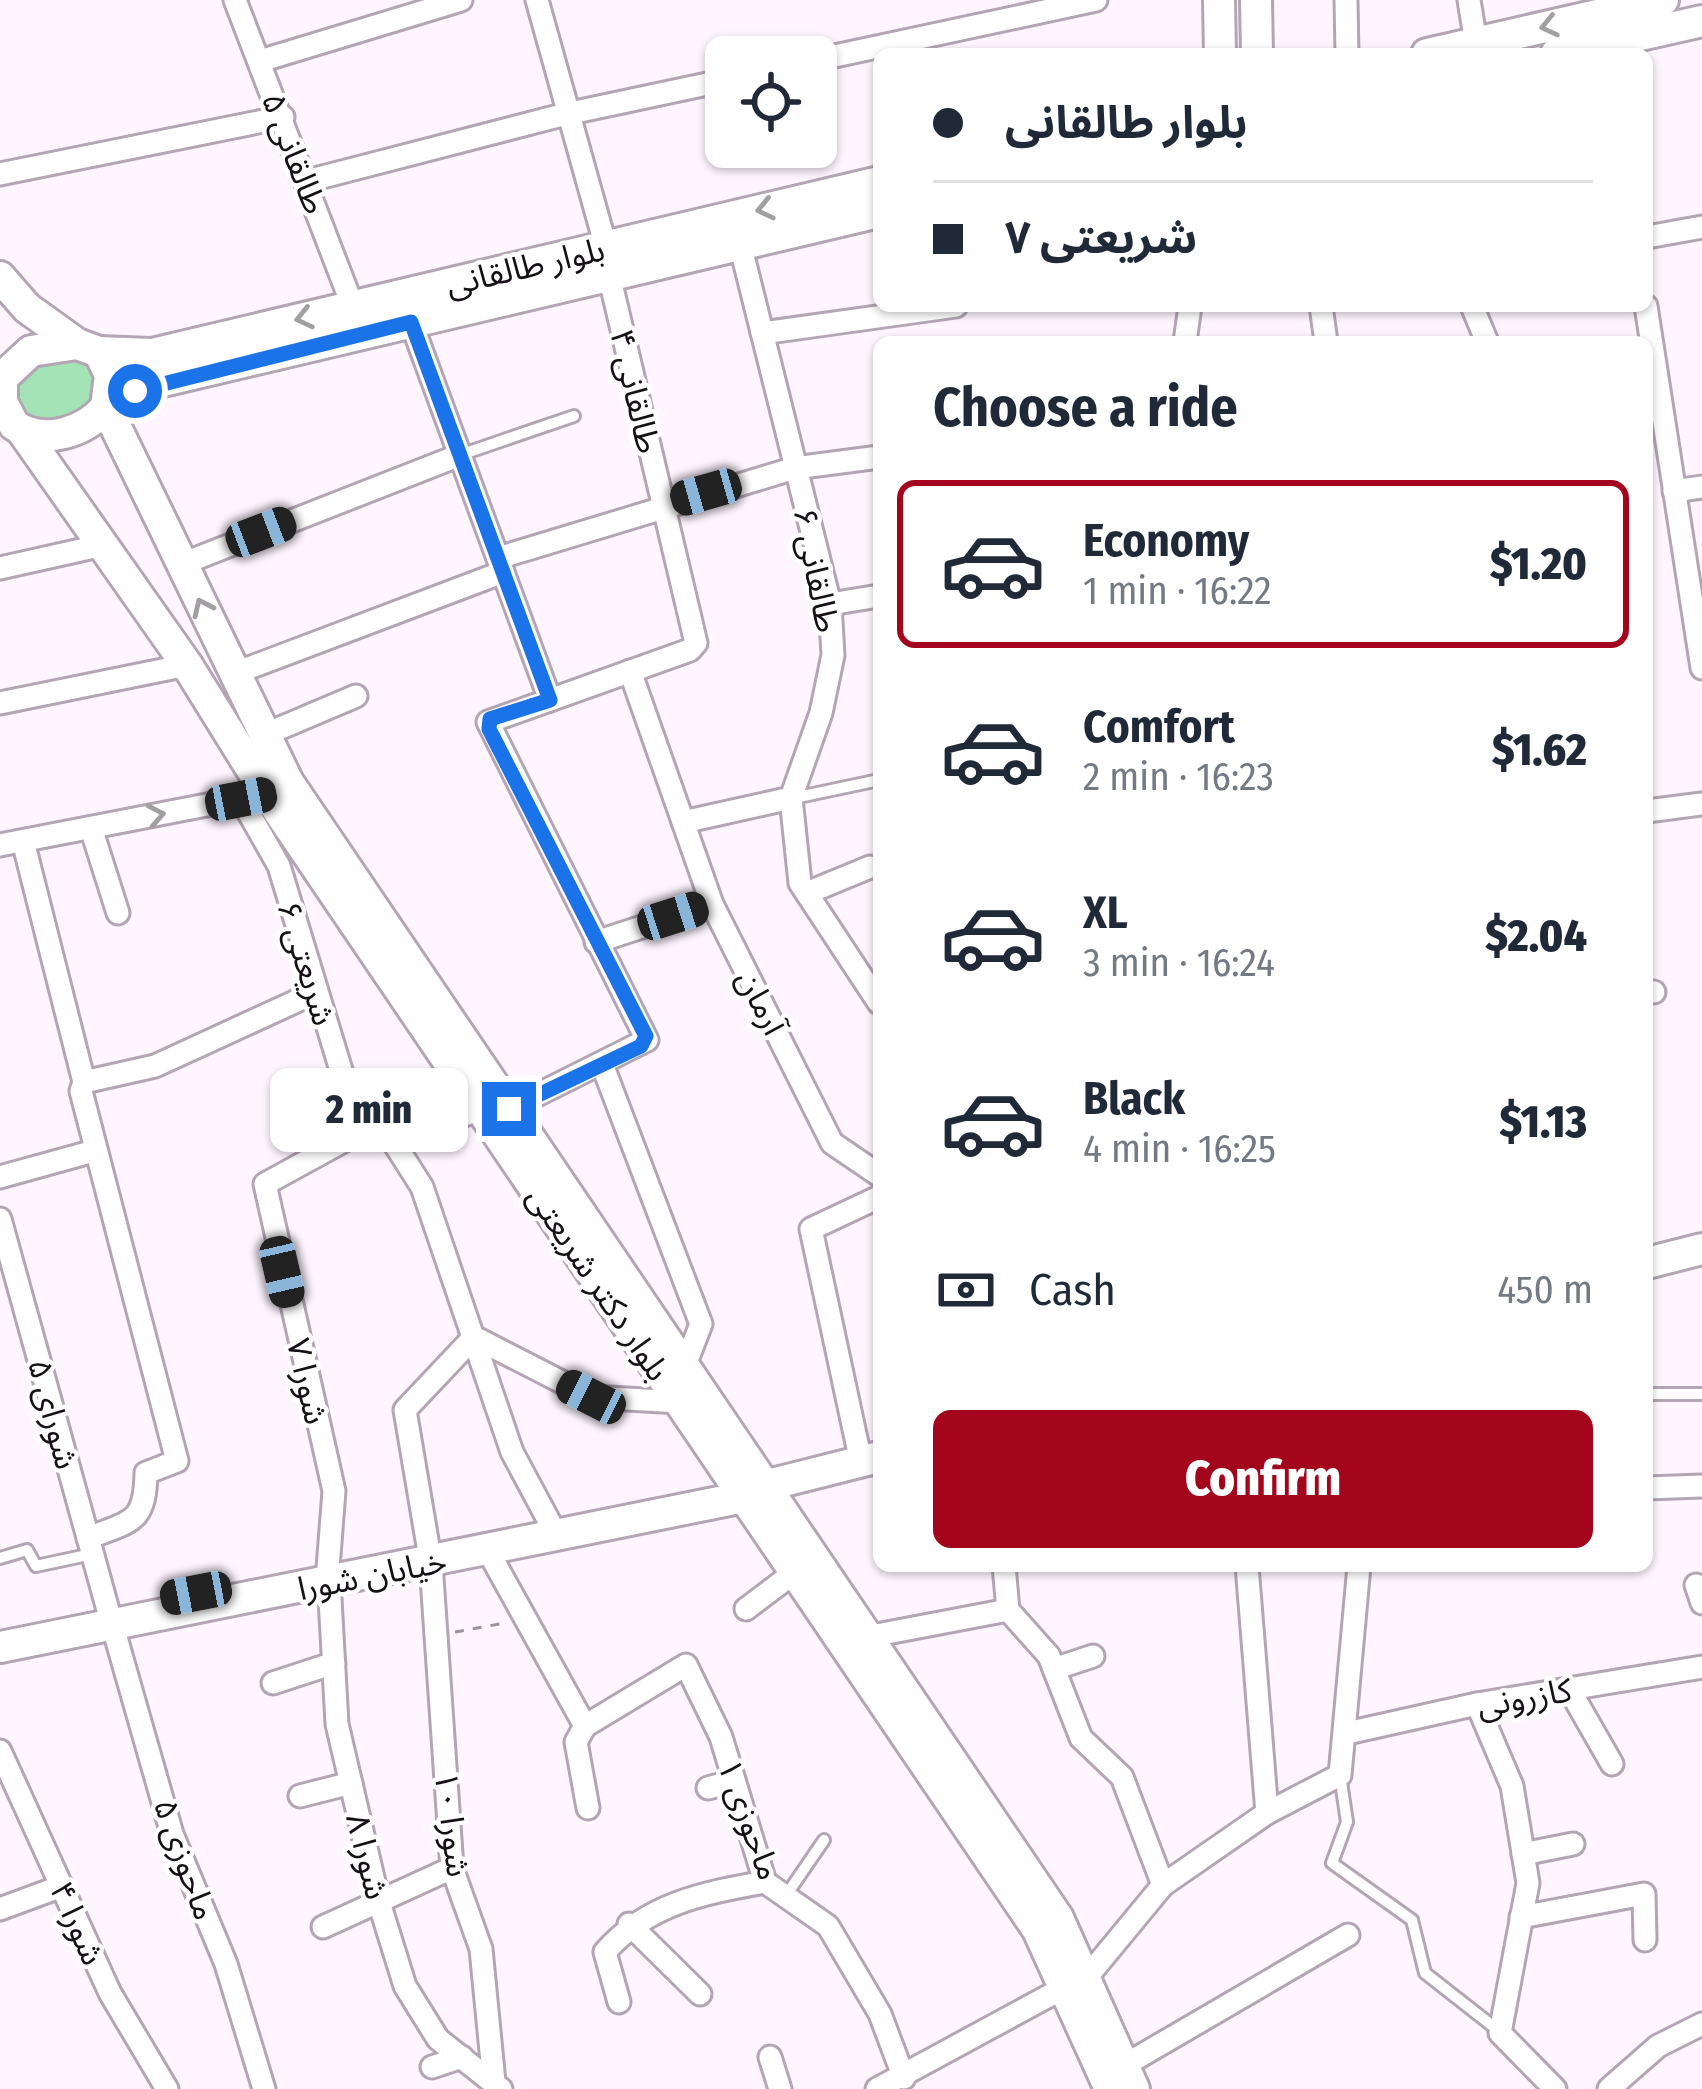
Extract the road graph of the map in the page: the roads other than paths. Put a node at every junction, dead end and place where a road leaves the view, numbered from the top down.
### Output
1 (235, 0) edge
2 (461, 0) edge
3 (537, 0) edge
4 (1096, 0) edge
5 (1219, 0) edge
6 (1256, 0) edge
7 (1346, 0) edge
8 (1468, 0) edge
9 (1664, 0) edge
10 (1702, 21) edge
11 (1476, 43) junction
12 (1615, 47) edge
13 (1220, 48) edge
14 (1257, 48) edge
15 (1348, 48) edge
16 (1454, 48) edge
17 (837, 56) edge
18 (260, 61) junction
19 (705, 84) edge
20 (566, 114) junction
21 (283, 117) junction
22 (0, 174) edge
23 (307, 181) junction
24 (873, 184) edge
25 (873, 213) edge
26 (1702, 227) edge
27 (1653, 235) edge
28 (740, 244) junction
29 (608, 261) junction
30 (0, 277) edge
31 (352, 307) junction
32 (913, 312) edge
33 (411, 322) junction
34 (762, 333) junction
35 (0, 340) edge
36 (88, 348) junction
37 (1653, 352) edge
38 (3, 376) edge
39 (108, 403) junction
40 (574, 416) dead end
41 (12, 428) edge
42 (460, 455) junction
43 (873, 458) edge
44 (795, 467) junction
45 (1702, 487) edge
46 (1674, 491) junction
47 (662, 505) junction
48 (103, 545) junction
49 (182, 563) junction
50 (500, 565) junction
51 (0, 568) edge
52 (139, 597) junction
53 (873, 597) edge
54 (830, 604) junction
55 (187, 665) junction
56 (1702, 668) edge
57 (630, 670) junction
58 (233, 674) junction
59 (356, 697) dead end
60 (550, 700) junction
61 (0, 703) edge
62 (264, 735) junction
63 (873, 782) edge
64 (254, 796) junction
65 (791, 798) junction
66 (1702, 805) edge
67 (1653, 810) edge
68 (683, 822) junction
69 (92, 828) junction
70 (23, 841) junction
71 (0, 845) edge
72 (292, 859) junction
73 (869, 867) dead end
74 (807, 893) junction
75 (712, 904) junction
76 (118, 913) dead end
77 (596, 942) junction
78 (314, 993) junction
79 (873, 994) edge
80 (602, 1064) junction
81 (85, 1082) junction
82 (495, 1109) junction
83 (380, 1120) junction
84 (94, 1151) junction
85 (873, 1170) edge
86 (0, 1177) edge
87 (873, 1200) edge
88 (0, 1219) edge
89 (1702, 1249) edge
90 (1653, 1261) edge
91 (633, 1313) junction
92 (475, 1337) junction
93 (684, 1368) junction
94 (1653, 1394) edge
95 (1702, 1394) edge
96 (680, 1402) junction
97 (870, 1460) edge
98 (1702, 1486) edge
99 (747, 1488) junction
100 (1653, 1488) edge
101 (550, 1523) junction
102 (90, 1546) junction
103 (488, 1551) junction
104 (429, 1555) junction
105 (0, 1558) edge
106 (795, 1572) junction
107 (1005, 1572) edge
108 (1247, 1572) edge
109 (1359, 1572) edge
110 (328, 1575) junction
111 (746, 1609) dead end
112 (1008, 1610) junction
113 (110, 1618) junction
114 (0, 1630) edge
115 (866, 1637) junction
116 (0, 1647) edge
117 (1094, 1656) dead end
118 (334, 1664) junction
119 (1702, 1667) edge
120 (1054, 1669) junction
121 (273, 1683) dead end
122 (1569, 1689) junction
123 (1478, 1704) junction
124 (585, 1726) junction
125 (1347, 1733) junction
126 (0, 1751) edge
127 (1612, 1764) dead end
128 (1340, 1775) junction
129 (734, 1781) junction
130 (351, 1783) junction
131 (708, 1788) dead end
132 (300, 1796) dead end
133 (588, 1808) dead end
134 (1267, 1813) junction
135 (824, 1840) dead end
136 (1574, 1844) dead end
137 (1523, 1854) junction
138 (452, 1868) junction
139 (765, 1882) junction
140 (1163, 1885) junction
141 (62, 1886) junction
142 (378, 1898) junction
143 (784, 1900) junction
144 (0, 1909) edge
145 (1522, 1917) junction
146 (629, 1924) junction
147 (323, 1927) dead end
148 (1348, 1935) dead end
149 (1645, 1940) dead end
150 (1077, 1981) junction
151 (700, 1994) dead end
152 (619, 2002) dead end
153 (1702, 2024) edge
154 (1500, 2032) junction
155 (462, 2057) junction
156 (770, 2057) dead end
157 (432, 2068) dead end
158 (904, 2078) junction
159 (1123, 2081) edge
160 (498, 2085) edge
161 (167, 2089) edge
162 (264, 2089) edge
163 (780, 2089) edge
164 (877, 2089) edge
165 (1555, 2089) edge
166 (1609, 2089) edge

1 - 18 street, طالقانی ۵
2 - 18 street
3 - 20 street, طالقانی ۴
4 - 17 street
5 - 13 street
6 - 14 street
7 - 15 street
8 - 11 street
9 -> 11 street
10 - 12 street
11 - 16 street
18 - 21 street, طالقانی ۵
19 - 20 street
20 - 23 street
20 - 29 street, طالقانی ۴
21 - 22 street
21 - 23 street, طالقانی ۵
23 - 31 street, طالقانی ۵
24 -> 29 street, بلوار طالقانی
25 - 28 street, بلوار طالقانی
26 - 27 street
28 - 29 street, بلوار طالقانی
28 - 34 street, طالقانی ۶
29 - 31 street, بلوار طالقانی
29 - 33 street, بلوار طالقانی
29 - 47 street, طالقانی ۴
30 - 36 street
31 -> 36 street, بلوار طالقانی
32 - 34 street
33 - 39 street, بلوار طالقانی
33 - 42 street
34 - 44 street, طالقانی ۶
35 - 38 street
36 - 38 street
36 - 39 street
37 - 46 street
38 - 41 street
39 - 41 street
39 - 49 street, بلوار دکتر شریعتی
40 - 42 lane
41 - 48 street, بلوار دکتر شریعتی
42 - 49 street
42 - 50 street
43 - 44 street
44 - 47 street
44 - 54 street, طالقانی ۶
45 - 46 street
46 - 56 street
47 - 50 street
47 - 57 street, طالقانی ۴
48 - 51 street
48 - 52 street, بلوار دکتر شریعتی
49 - 52 street
58 -> 49 street, بلوار دکتر شریعتی
50 - 58 street
50 - 60 street
52 - 55 street, بلوار دکتر شریعتی
53 - 54 street
54 - 65 street, طالقانی ۶
55 - 61 street
55 - 64 street, بلوار دکتر شریعتی
57 - 60 street
57 - 68 street, آرمان
58 - 62 street, بلوار دکتر شریعتی
59 - 62 street
60 - 77 street
62 - 82 street, بلوار دکتر شریعتی
63 - 65 lane
69 -> 64 street
64 - 72 street, بلوار دکتر شریعتی
65 - 68 street
65 - 74 street, طالقانی ۶
66 - 67 street
68 - 75 street, آرمان
69 - 70 street
69 - 76 street
70 - 71 street
70 - 81 street
72 - 78 street, شریعتی ۶
72 - 82 street, بلوار دکتر شریعتی
73 - 74 street
74 - 79 street
75 - 77 street
75 - 85 street, آرمان
77 - 80 street
78 - 81 street
78 - 83 street, شریعتی ۶
80 - 82 street
80 - 93 street
81 - 84 street
82 - 83 street
82 - 91 street, بلوار دکتر شریعتی
83 - 92 street, شریعتی ۶
83 - 110 street, شورا ۷
84 - 86 street
84 - 102 street
87 - 97 street
88 - 102 street, شورای ۵
89 - 90 street
91 - 93 street, بلوار دکتر شریعتی
91 - 96 street, بلوار دکتر شریعتی
92 - 96 street
92 - 101 street, شریعتی ۶
92 - 104 street, شورا ۱۰
93 - 99 street, بلوار دکتر شریعتی
94 - 95 lane
96 - 99 street, بلوار دکتر شریعتی
97 - 99 street
98 - 100 street
99 - 101 street, خیابان شورا
99 - 103 street, خیابان شورا
99 - 106 street, بلوار دکتر شریعتی
99 - 115 street, بلوار دکتر شریعتی
101 - 104 street, خیابان شورا
102 - 105 lane
102 - 113 street, شورای ۵
103 - 104 street, خیابان شورا
103 - 124 street
104 - 110 street, خیابان شورا
104 - 138 street, شورا ۱۰
106 - 111 street
106 - 150 street, بلوار دکتر شریعتی
107 - 112 street
108 - 134 street
109 - 125 street
110 - 113 street, خیابان شورا
110 - 118 street, شورا ۸
112 - 115 street
112 - 120 street
113 - 114 street, خیابان شورا
113 - 116 street, خیابان شورا
113 - 162 street, ماحوزی ۵
115 - 150 street, بلوار دکتر شریعتی
117 - 120 street
118 - 121 street
118 - 130 street, شورا ۸
119 - 122 street, کازرونی
120 - 140 street
122 - 123 street, کازرونی
122 - 127 street
123 - 125 street, کازرونی
123 - 137 street
124 - 129 street, ماحوزی ۱
124 - 133 street
125 - 128 street
126 - 141 street, شورا ۴
128 - 134 street
128 - 154 lane
129 - 131 street
129 - 139 street, ماحوزی ۱
130 - 132 street
130 - 142 street, شورا ۸
134 - 140 street
135 - 143 lane
136 - 137 street
137 - 145 street
138 - 142 street
138 - 160 street, شورا ۱۰
139 - 143 street, ماحوزی ۱
139 - 146 street
140 - 150 street
141 - 144 street
141 - 161 street, شورا ۴
142 - 147 street
142 - 155 street, شورا ۸
143 - 158 street, ماحوزی ۱
145 - 149 street
145 - 154 street
146 - 151 street
146 - 152 street
148 - 159 street
150 - 158 street
150 - 159 street, بلوار دکتر شریعتی
153 - 166 street
154 - 165 street
155 - 157 street
155 - 160 street, شورا ۸
156 - 163 street
158 - 164 street

